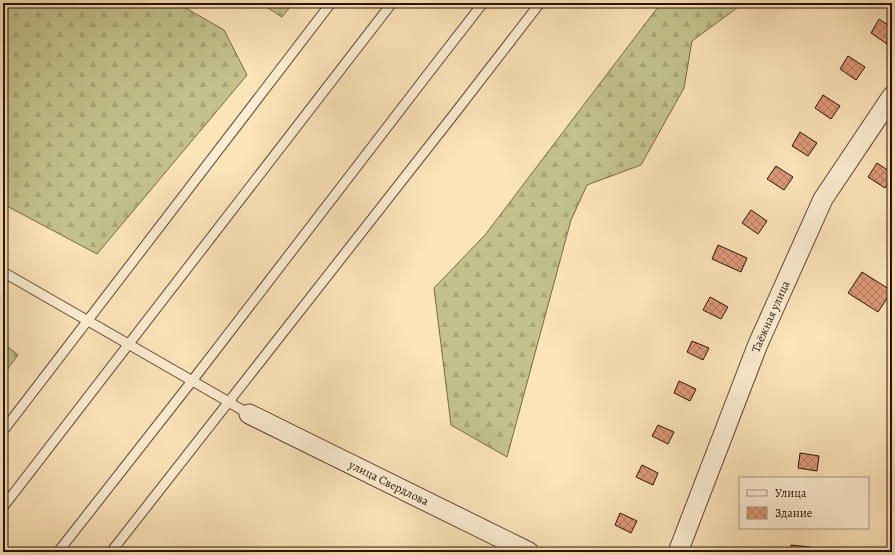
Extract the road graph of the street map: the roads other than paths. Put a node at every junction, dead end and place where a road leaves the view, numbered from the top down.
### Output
1 (331, 3) edge
2 (392, 3) edge
3 (483, 3) edge
4 (540, 3) edge
5 (892, 96) edge
6 (3, 272) edge
7 (87, 321) junction
8 (128, 344) junction
9 (192, 381) junction
10 (229, 402) junction
11 (250, 414) joint
12 (3, 431) edge
13 (3, 507) edge
14 (58, 552) edge
15 (111, 552) edge
16 (528, 552) edge
17 (678, 552) edge

1 - 7 lane
2 - 8 lane
3 - 9 lane
4 - 10 lane
5 - 17 street, Таёжная улица
6 - 7 lane
7 - 8 lane
7 - 12 lane
8 - 9 lane
8 - 13 lane
9 - 10 lane
9 - 14 lane
10 - 11 lane
10 - 15 lane
11 - 16 street, улица Свердлова

